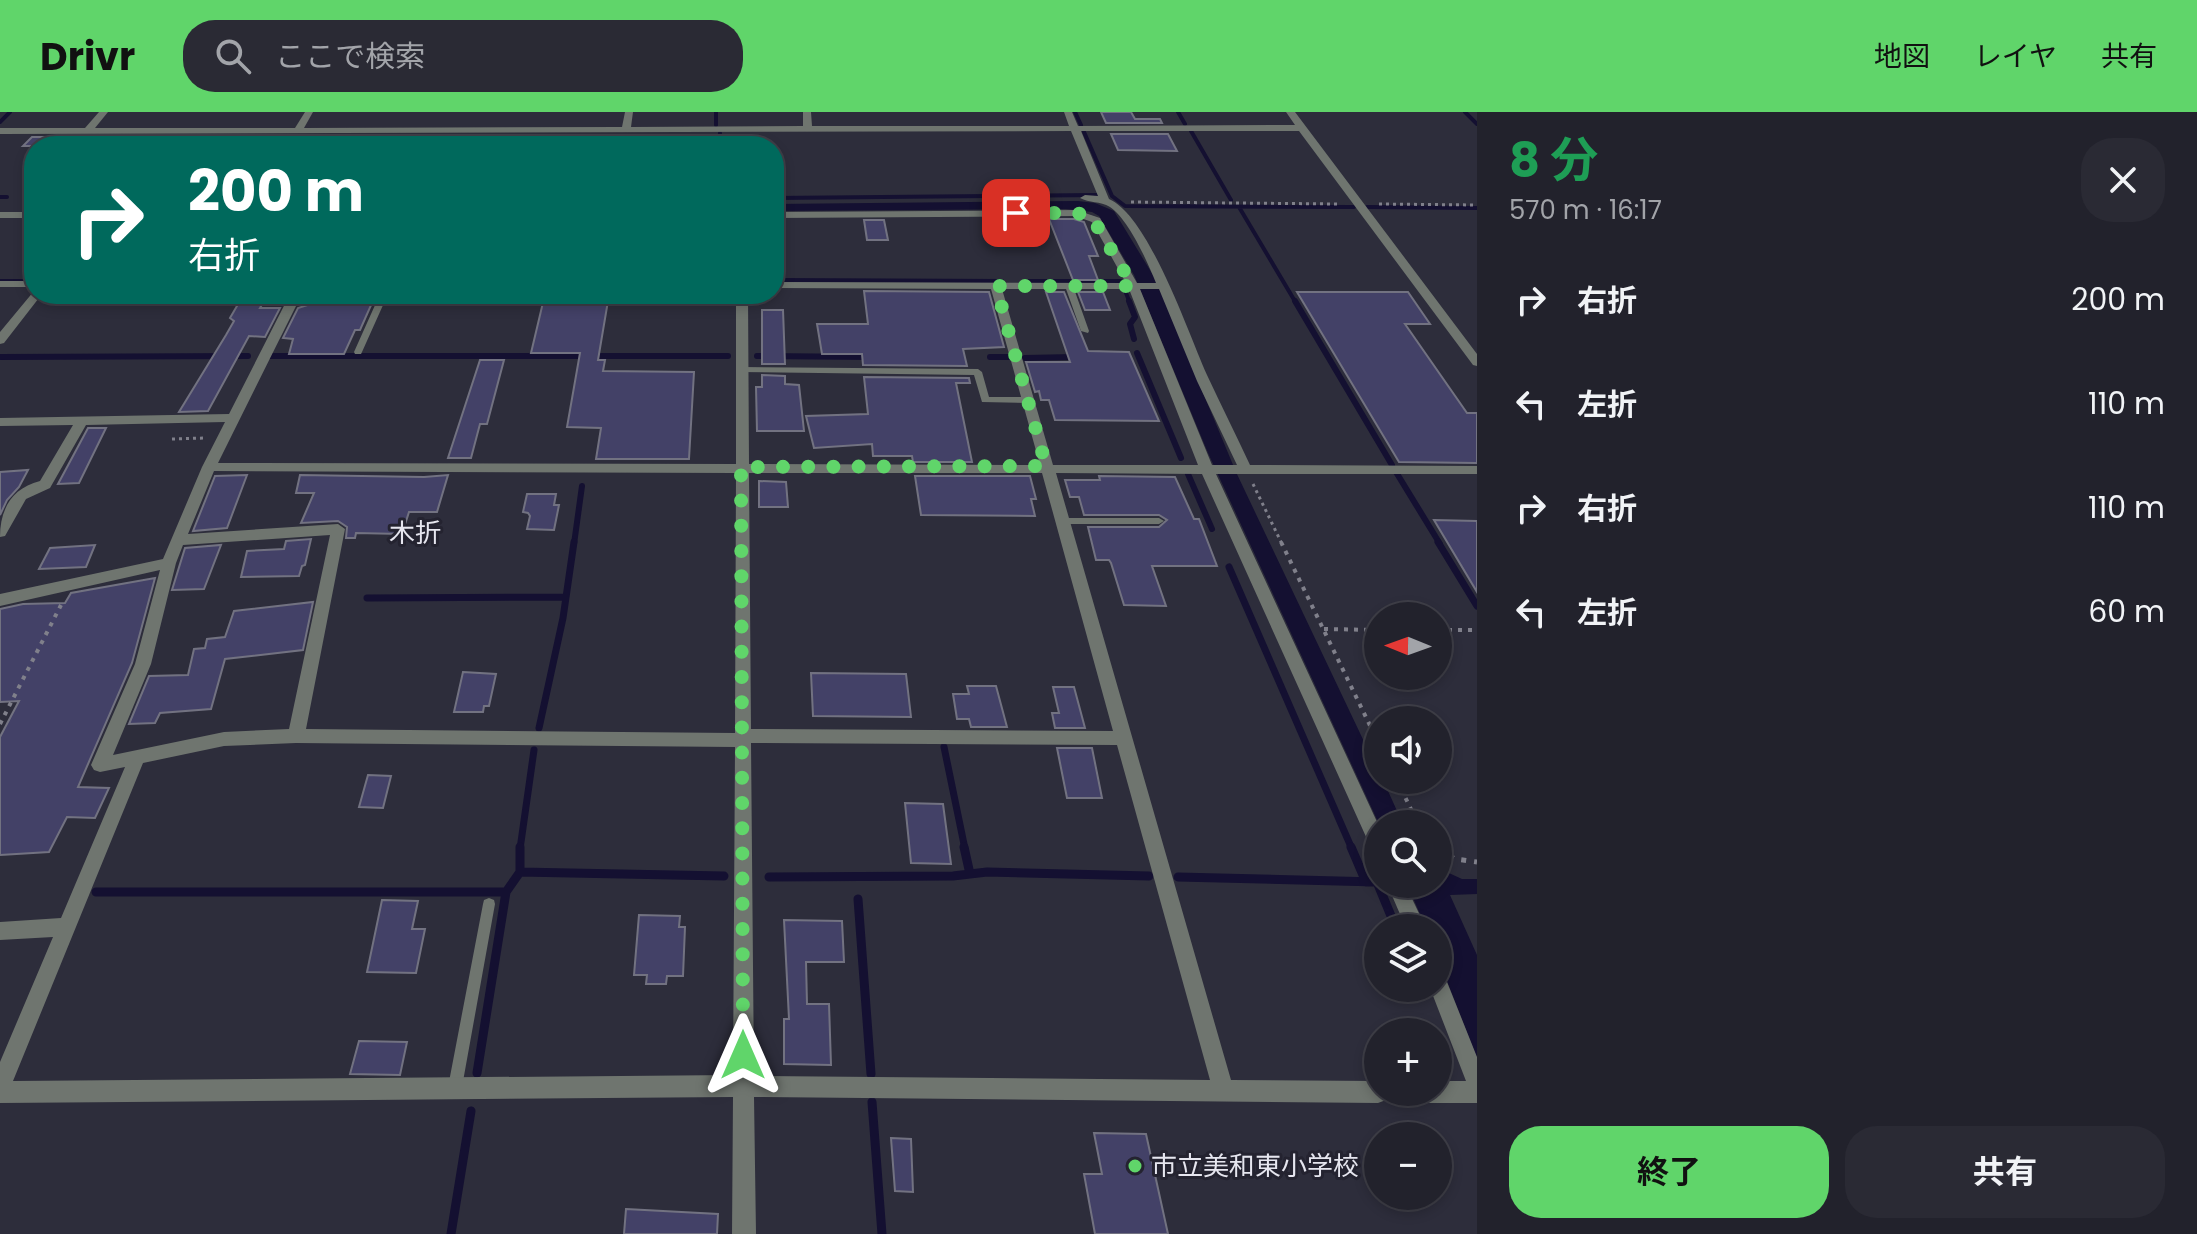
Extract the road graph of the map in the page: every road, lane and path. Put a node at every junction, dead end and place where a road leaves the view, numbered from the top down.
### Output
1 (104, 112) edge
2 (309, 112) edge
3 (629, 112) edge
4 (807, 112) edge
5 (1068, 112) edge
6 (1290, 112) edge
7 (1302, 128) junction
8 (626, 129) junction
9 (808, 129) junction
10 (1075, 129) junction
11 (298, 130) junction
12 (0, 131) edge
13 (87, 131) junction
14 (1085, 198) dead end
15 (1105, 201) junction
16 (1122, 202) dead end
17 (1359, 204) junction
18 (1477, 205) edge
19 (0, 215) edge
20 (24, 215) edge
21 (784, 215) edge
22 (0, 284) edge
23 (24, 284) edge
24 (784, 285) edge
25 (996, 286) junction
26 (1069, 286) junction
27 (1135, 286) junction
28 (1162, 286) junction
29 (28, 304) edge
30 (291, 304) edge
31 (380, 304) edge
32 (742, 304) edge
33 (1085, 331) dead end
34 (0, 340) edge
35 (358, 352) dead end
36 (1477, 362) edge
37 (741, 370) junction
38 (1028, 400) junction
39 (234, 418) junction
40 (0, 422) edge
41 (81, 422) junction
42 (224, 437) junction
43 (172, 439) dead end
44 (1046, 466) junction
45 (209, 467) junction
46 (741, 467) junction
47 (1209, 468) junction
48 (1242, 468) junction
49 (1477, 470) edge
50 (1061, 521) junction
51 (1159, 521) dead end
52 (0, 532) edge
53 (178, 540) junction
54 (169, 563) junction
55 (72, 584) junction
56 (0, 600) edge
57 (1323, 629) junction
58 (1364, 630) edge
59 (1452, 630) edge
60 (1477, 630) edge
61 (1364, 713) edge
62 (0, 724) edge
63 (296, 736) junction
64 (742, 738) junction
65 (1123, 738) junction
66 (137, 758) junction
67 (1364, 813) edge
68 (1452, 857) edge
69 (1477, 862) edge
70 (489, 904) dead end
71 (67, 927) junction
72 (0, 931) edge
73 (1445, 1002) edge
74 (1477, 1083) edge
75 (743, 1086) junction
76 (455, 1087) junction
77 (0, 1090) edge
78 (1223, 1090) junction
79 (1364, 1092) edge
80 (1452, 1092) edge
81 (1477, 1092) edge
82 (744, 1234) edge

1 - 13 street
2 - 11 street
3 - 8 street
4 - 9 street
5 - 10 street
6 - 7 street
7 - 10 street
7 - 17 street
8 - 9 street
8 - 11 street
9 - 10 street
10 - 15 street
11 - 13 street
12 - 13 street
14 - 15 street
15 - 28 street
16 - 17 path
17 - 18 path
17 - 36 street
19 - 20 street
21 - 27 street
22 - 23 street
24 - 25 street
25 - 26 street
25 - 38 street
26 - 27 street
26 - 33 lane
27 - 28 street
27 - 47 street
28 - 48 street
29 - 34 street
30 - 39 street
31 - 35 lane
32 - 37 street
37 - 38 lane
37 - 46 street
38 - 44 street
39 - 41 street
39 - 42 street
40 - 41 street
41 - 52 street
42 - 43 path
42 - 45 street
44 - 46 street
44 - 47 street
44 - 50 street
45 - 46 street
45 - 53 street
46 - 64 street
47 - 48 street
47 - 67 street
48 - 49 street
48 - 57 path
50 - 51 lane
50 - 65 street
53 - 54 street
53 - 63 street
54 - 55 street
54 - 66 street
55 - 56 street
55 - 62 path
57 - 58 path
57 - 61 path
59 - 60 path
63 - 64 street
63 - 66 street
64 - 65 street
64 - 75 street
65 - 78 street
66 - 71 street
68 - 69 path
70 - 76 lane
71 - 72 street
71 - 77 street
73 - 74 street
75 - 76 street
75 - 78 street
75 - 82 street
76 - 77 street
78 - 79 street
80 - 81 street

